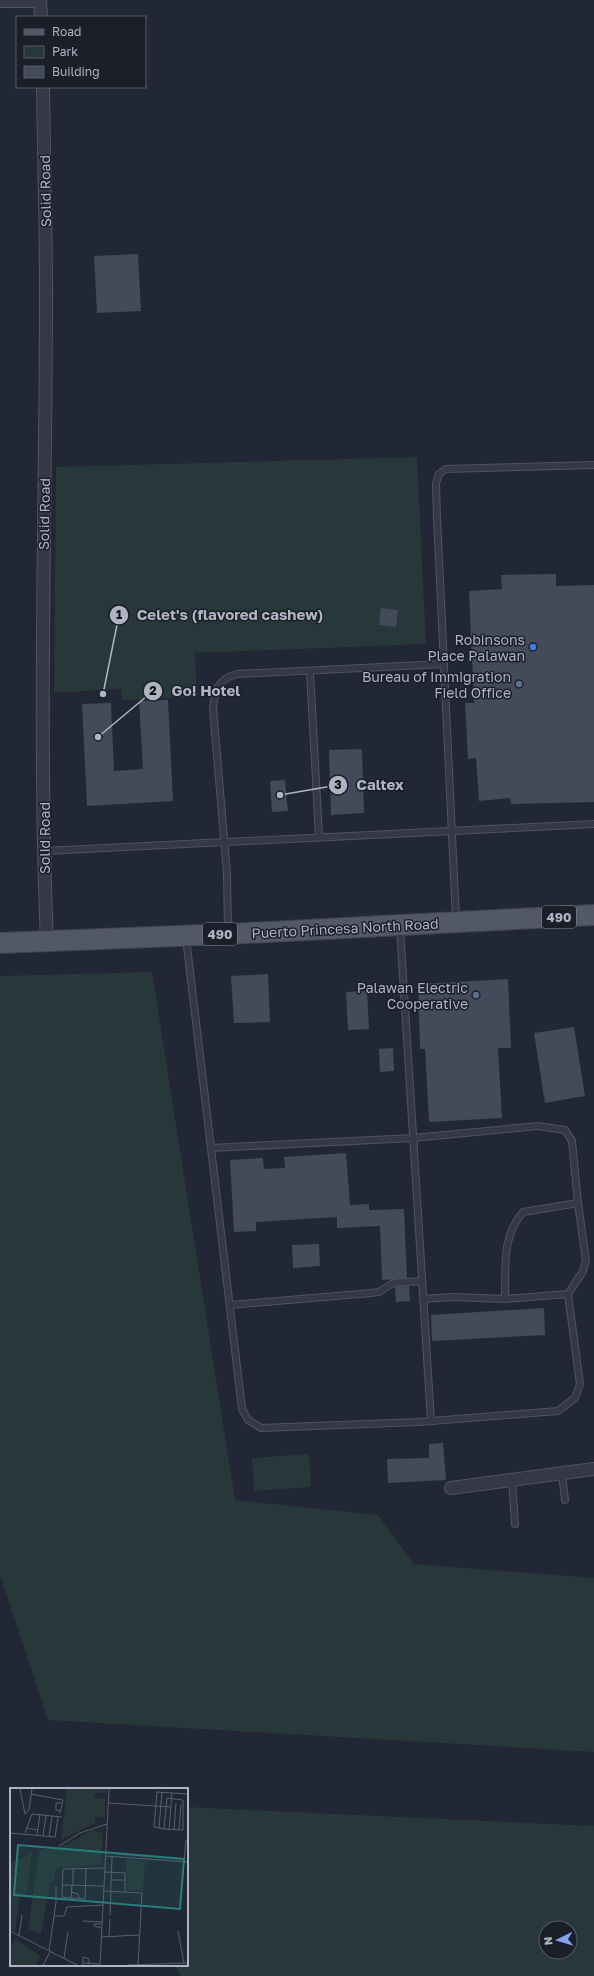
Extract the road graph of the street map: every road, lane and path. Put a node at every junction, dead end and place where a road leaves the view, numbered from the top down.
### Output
1 (40, 0) edge
2 (0, 1) edge
3 (41, 16) edge
4 (43, 88) edge
5 (594, 465) edge
6 (444, 664) junction
7 (310, 672) junction
8 (594, 824) edge
9 (452, 830) junction
10 (319, 836) junction
11 (225, 841) junction
12 (44, 851) junction
13 (594, 915) edge
14 (456, 922) junction
15 (400, 925) junction
16 (228, 934) junction
17 (185, 935) junction
18 (47, 942) junction
19 (0, 943) edge
20 (413, 1138) junction
21 (211, 1148) junction
22 (578, 1203) junction
23 (422, 1281) junction
24 (568, 1294) junction
25 (423, 1299) junction
26 (505, 1299) junction
27 (230, 1305) junction
28 (431, 1421) junction
29 (594, 1469) edge
30 (562, 1474) junction
31 (512, 1480) junction
32 (451, 1488) dead end
33 (565, 1500) dead end
34 (515, 1524) dead end

1 - 2 street
1 - 3 street
4 - 12 street, Solid Road
5 - 6 lane
6 - 7 lane
6 - 9 lane
7 - 10 lane
7 - 11 lane
8 - 9 lane
9 - 10 lane
9 - 14 lane
10 - 11 lane
11 - 12 lane
11 - 16 lane
12 - 18 street, Solid Road
13 - 14 main road, Puerto Princesa North Road / 490
14 - 15 main road, Puerto Princesa North Road / 490
15 - 16 main road, Puerto Princesa North Road / 490
15 - 20 lane
16 - 17 main road, Puerto Princesa North Road / 490
17 - 18 main road, Puerto Princesa North Road / 490
17 - 21 lane
18 - 19 main road, Puerto Princesa North Road / 490
20 - 21 lane
20 - 22 lane
20 - 23 lane
21 - 27 lane
22 - 24 lane
22 - 26 lane
23 - 25 lane
23 - 27 lane
24 - 26 lane
24 - 28 lane
25 - 26 lane
25 - 28 lane
27 - 28 lane
29 - 30 street
30 - 31 street
30 - 33 lane
31 - 32 street
31 - 34 lane

